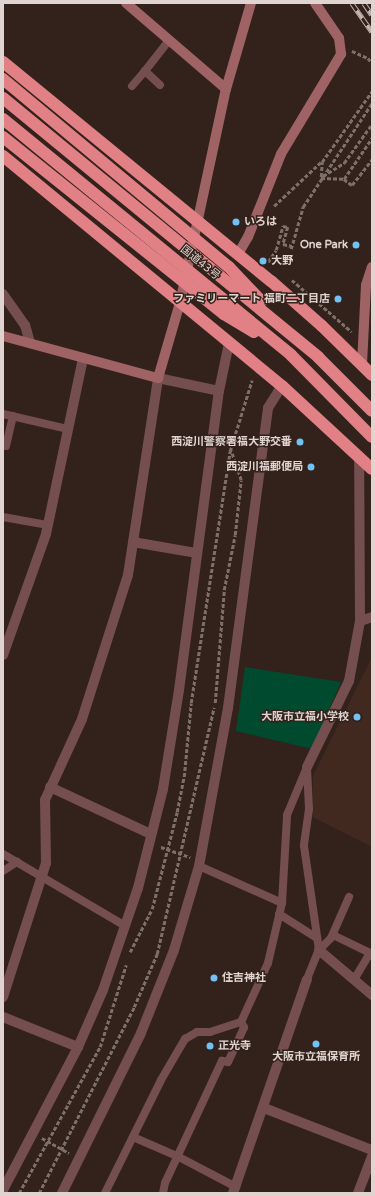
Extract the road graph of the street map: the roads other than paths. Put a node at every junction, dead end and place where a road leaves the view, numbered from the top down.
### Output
1 (126, 3) edge
2 (251, 3) edge
3 (315, 3) edge
4 (169, 40) junction
5 (3, 62) edge
6 (145, 71) junction
7 (3, 79) edge
8 (160, 85) dead end
9 (132, 86) dead end
10 (226, 89) junction
11 (3, 98) edge
12 (3, 119) edge
13 (3, 137) edge
14 (4, 158) edge
15 (199, 223) junction
16 (238, 254) junction
17 (372, 267) edge
18 (3, 294) edge
19 (180, 303) junction
20 (3, 336) edge
21 (229, 343) junction
22 (301, 343) junction
23 (30, 344) junction
24 (291, 355) junction
25 (83, 358) junction
26 (362, 364) junction
27 (372, 375) edge
28 (158, 378) junction
29 (282, 386) junction
30 (220, 392) junction
31 (372, 411) edge
32 (3, 414) edge
33 (13, 416) junction
34 (68, 429) junction
35 (372, 437) edge
36 (6, 446) dead end
37 (359, 456) junction
38 (372, 469) edge
39 (3, 517) edge
40 (48, 525) junction
41 (133, 542) junction
42 (197, 553) junction
43 (372, 617) edge
44 (360, 621) junction
45 (7, 630) edge
46 (3, 655) edge
47 (307, 767) junction
48 (50, 787) junction
49 (151, 834) junction
50 (3, 854) edge
51 (17, 862) junction
52 (196, 863) junction
53 (3, 870) edge
54 (42, 876) junction
55 (349, 897) dead end
56 (282, 903) junction
57 (278, 914) junction
58 (125, 926) junction
59 (332, 935) junction
60 (317, 938) junction
61 (319, 950) junction
62 (307, 979) joint
63 (354, 980) junction
64 (372, 995) edge
65 (3, 997) edge
66 (3, 1017) edge
67 (241, 1022) junction
68 (78, 1047) junction
69 (264, 1108) junction
70 (133, 1137) junction
71 (372, 1150) edge
72 (177, 1156) junction
73 (372, 1157) edge
74 (3, 1190) edge
75 (235, 1190) edge
76 (62, 1193) edge
77 (105, 1193) edge
78 (163, 1193) edge
79 (358, 1193) edge

1 - 4 street
2 - 10 street
3 - 16 street
4 - 6 lane
4 - 10 street
5 - 15 highway
6 - 8 lane
6 - 9 lane
7 - 22 highway, bridge
10 - 15 street
11 - 22 highway, 国道43号, bridge
12 - 24 highway, 国道43号, bridge
13 - 24 highway, bridge
14 - 19 highway
15 - 16 highway
15 - 19 street
16 - 26 highway
17 - 26 street
18 - 23 street
19 - 21 highway
19 - 28 street
20 - 23 street
21 - 29 highway
21 - 30 street
22 - 31 highway, 国道43号, bridge
23 - 25 street
24 - 35 highway, 国道43号, bridge
25 - 28 street
25 - 34 street
26 - 27 highway
28 - 30 street
28 - 41 street
29 - 37 highway
29 - 52 street
30 - 42 street
32 - 33 lane
33 - 34 lane
33 - 36 lane
34 - 40 street
37 - 38 highway
37 - 44 street
39 - 40 lane
40 - 45 street
41 - 42 street
41 - 48 street
42 - 49 street
43 - 44 street
44 - 47 street
45 - 46 street
47 - 56 lane
47 - 60 lane
48 - 49 street
48 - 54 street
49 - 58 street
50 - 51 lane
51 - 53 lane
51 - 54 lane
52 - 56 lane
52 - 76 street
54 - 58 lane
54 - 65 street
55 - 59 lane
56 - 57 lane
57 - 60 lane
57 - 67 lane
58 - 68 street
59 - 61 lane
59 - 63 lane
60 - 61 lane
61 - 62 lane
61 - 63 street
62 - 69 street
63 - 64 street
66 - 68 street
67 - 70 lane
67 - 72 lane
68 - 74 street
69 - 71 street
69 - 75 street
70 - 72 lane
70 - 77 lane
72 - 75 lane
72 - 78 lane
73 - 79 street

